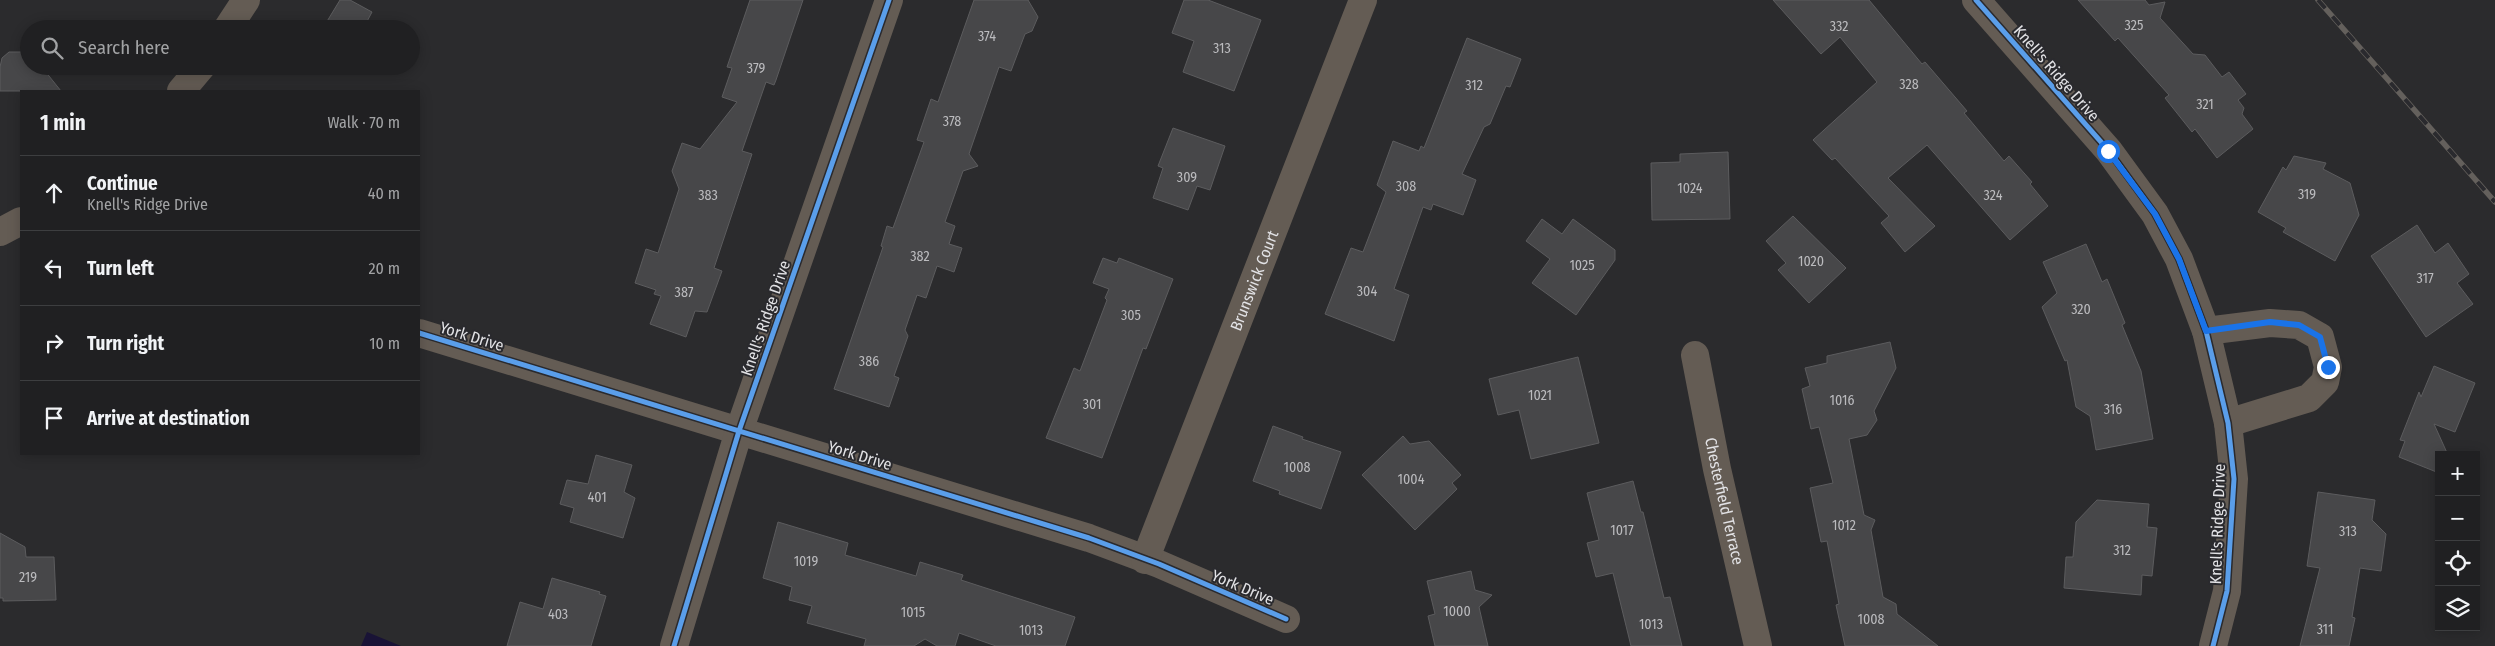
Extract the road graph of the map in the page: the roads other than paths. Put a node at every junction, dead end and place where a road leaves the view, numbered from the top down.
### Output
1 (246, 0) edge
2 (888, 0) edge
3 (1363, 0) edge
4 (1976, 0) edge
5 (233, 20) edge
6 (194, 75) edge
7 (182, 90) edge
8 (20, 222) edge
9 (0, 232) edge
10 (2206, 331) junction
11 (420, 333) edge
12 (1694, 355) dead end
13 (2228, 423) junction
14 (739, 431) junction
15 (1145, 560) junction
16 (1286, 619) dead end
17 (674, 646) edge
18 (1758, 646) edge
19 (2213, 646) edge

1 - 5 street
2 - 14 street, Knell's Ridge Drive
3 - 15 street, Brunswick Court
4 - 10 street, Knell's Ridge Drive
6 - 7 street
8 - 9 street
10 - 13 street, Knell's Ridge Drive
10 - 13 street
11 - 14 street, York Drive
12 - 18 street, Chesterfield Terrace
13 - 19 street, Knell's Ridge Drive
14 - 15 street, York Drive
14 - 17 street, Knell's Ridge Drive
15 - 16 street, York Drive

